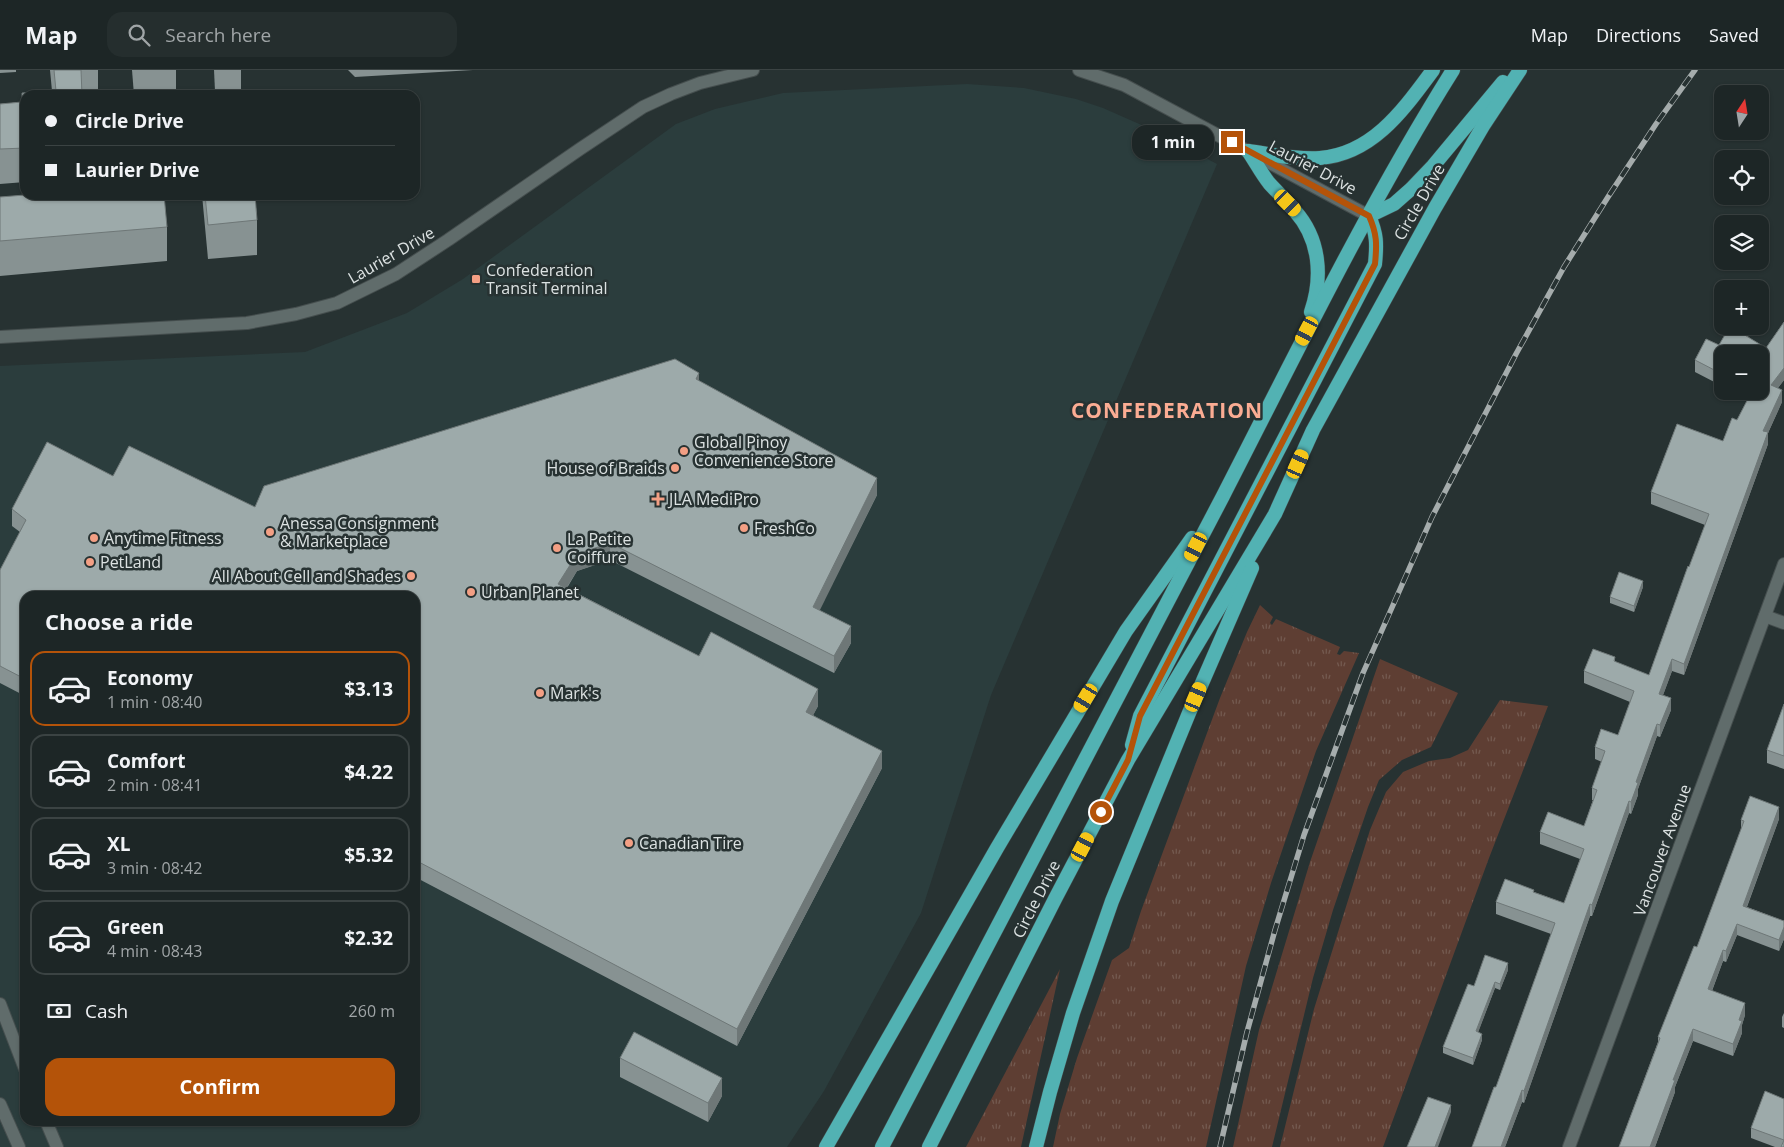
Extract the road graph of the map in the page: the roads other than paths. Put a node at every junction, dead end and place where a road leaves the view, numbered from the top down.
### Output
1 (753, 70) edge
2 (1079, 70) edge
3 (1433, 70) edge
4 (1453, 70) edge
5 (1513, 70) edge
6 (1520, 70) edge
7 (1248, 151) junction
8 (1369, 216) junction
9 (0, 337) edge
10 (1298, 348) junction
11 (1223, 494) junction
12 (1275, 514) junction
13 (1784, 564) edge
14 (1765, 616) junction
15 (1784, 623) edge
16 (1128, 760) junction
17 (0, 1004) edge
18 (20, 1056) edge
19 (0, 1104) edge
20 (48, 1126) edge
21 (20, 1147) edge
22 (57, 1147) edge
23 (826, 1147) edge
24 (882, 1147) edge
25 (928, 1147) edge
26 (1036, 1147) edge
27 (1569, 1147) edge

1 - 9 main road, Laurier Drive
2 - 7 main road, Laurier Drive
3 - 7 highway
4 - 8 highway, Circle Drive
5 - 8 highway
6 - 12 highway, Circle Drive
7 - 8 main road, Laurier Drive
7 - 10 highway
8 - 10 highway, Circle Drive
8 - 16 highway
10 - 11 highway, Circle Drive
11 - 23 highway
11 - 24 highway, Circle Drive
12 - 16 highway, Circle Drive
12 - 26 highway
13 - 14 main road, Vancouver Avenue
14 - 15 main road
14 - 27 main road, Vancouver Avenue
16 - 25 highway, Circle Drive
17 - 18 main road
19 - 21 main road
20 - 22 main road

